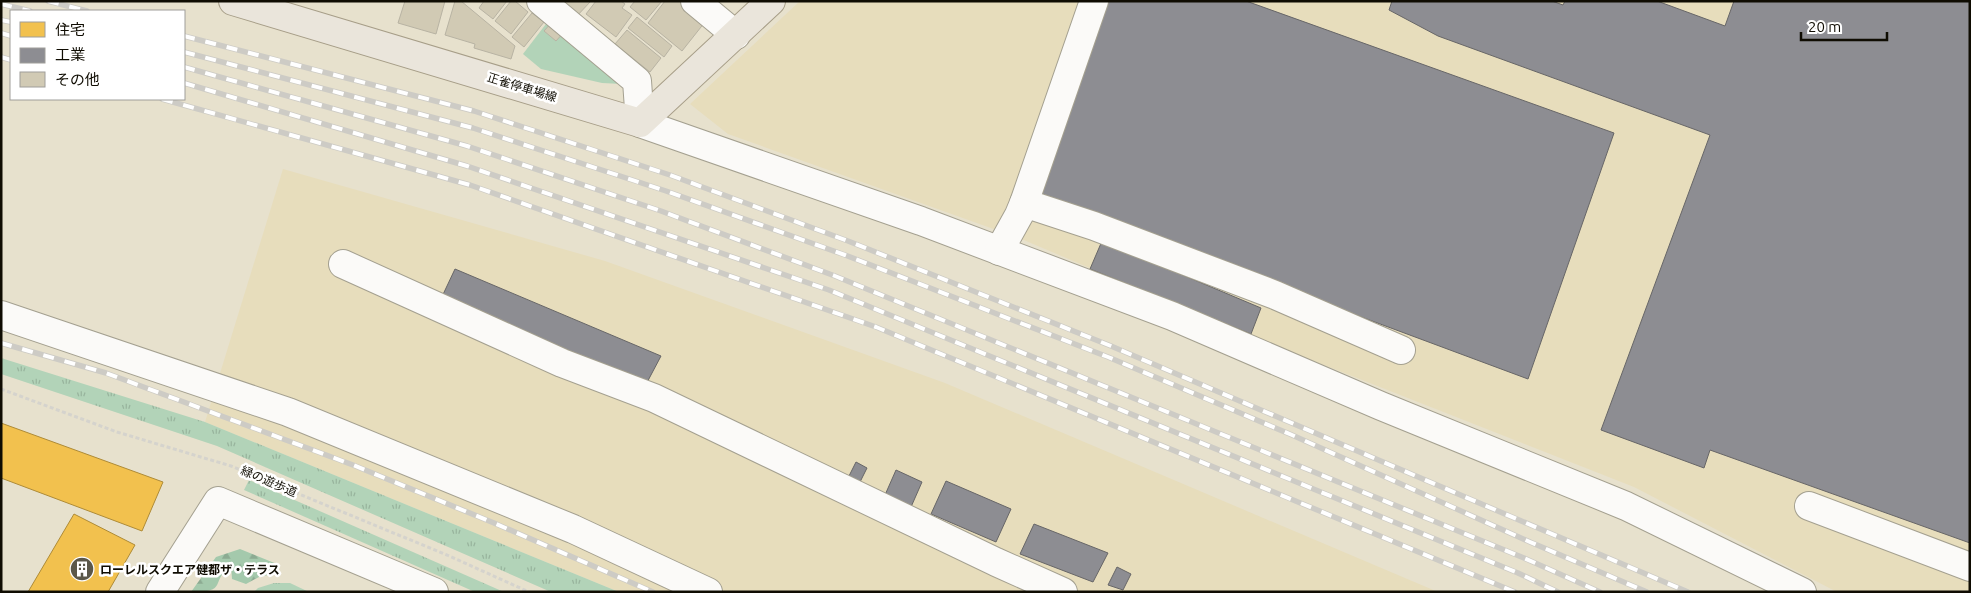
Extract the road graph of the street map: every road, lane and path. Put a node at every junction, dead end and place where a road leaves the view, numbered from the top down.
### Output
1 (233, 1) edge
2 (541, 1) edge
3 (695, 1) edge
4 (771, 1) edge
5 (1094, 1) edge
6 (736, 35) junction
7 (640, 122) junction
8 (1024, 203) junction
9 (999, 251) junction
10 (343, 264) dead end
11 (1, 315) edge
12 (1401, 350) dead end
13 (1, 389) edge
14 (1809, 506) dead end
15 (1970, 567) edge
16 (160, 592) edge
17 (434, 592) edge
18 (529, 592) edge
19 (708, 592) edge
20 (1063, 592) edge
21 (1802, 592) edge

1 - 7 main road, 正雀停車場線
2 - 7 street
3 - 6 street
4 - 6 main road
5 - 8 street
6 - 7 main road
7 - 9 street
8 - 9 street
8 - 12 street
9 - 21 street
10 - 20 street
11 - 19 street
13 - 18 path, 緑の遊歩道
14 - 15 street
16 - 17 street

